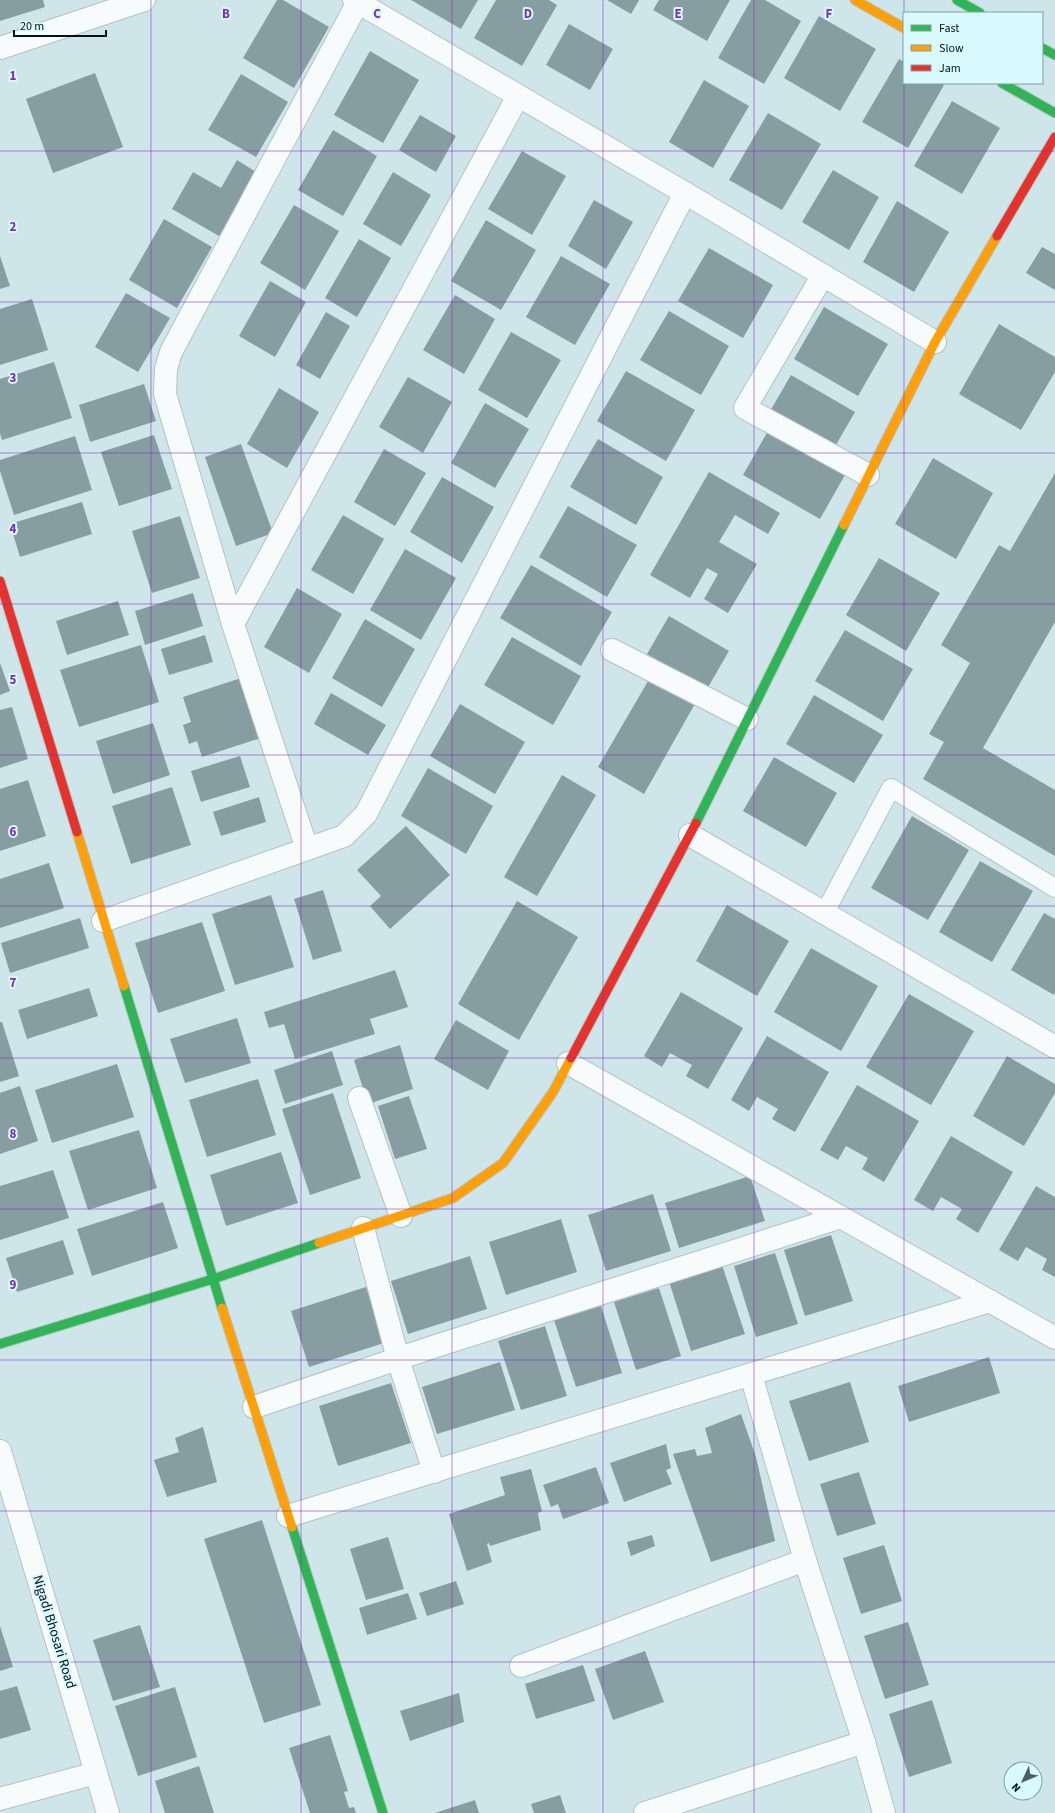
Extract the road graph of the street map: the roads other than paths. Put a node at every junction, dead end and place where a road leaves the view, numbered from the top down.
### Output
1 (144, 0) edge
2 (855, 0) edge
3 (957, 0) edge
4 (356, 1) edge
5 (978, 12) edge
6 (903, 27) edge
7 (0, 48) edge
8 (1043, 49) edge
9 (1055, 55) edge
10 (1004, 84) edge
11 (518, 96) junction
12 (1055, 113) edge
13 (1055, 137) edge
14 (685, 193) junction
15 (823, 275) junction
16 (934, 342) junction
17 (868, 475) junction
18 (0, 581) edge
19 (233, 624) junction
20 (612, 650) dead end
21 (747, 719) junction
22 (690, 835) junction
23 (307, 849) junction
24 (1055, 888) edge
25 (824, 914) junction
26 (104, 921) junction
27 (1055, 1047) edge
28 (568, 1063) junction
29 (359, 1098) dead end
30 (401, 1216) junction
31 (841, 1217) junction
32 (363, 1228) junction
33 (213, 1279) junction
34 (990, 1301) junction
35 (1055, 1338) edge
36 (0, 1344) edge
37 (398, 1359) junction
38 (751, 1375) junction
39 (254, 1407) junction
40 (0, 1451) edge
41 (434, 1472) junction
42 (288, 1516) junction
43 (805, 1560) junction
44 (521, 1666) dead end
45 (864, 1742) junction
46 (96, 1773) junction
47 (0, 1799) edge
48 (108, 1813) edge
49 (384, 1813) edge
50 (646, 1813) edge
51 (884, 1813) edge

1 - 7 street
2 - 6 street
3 - 5 street
4 - 11 street
4 - 19 street
8 - 9 street
10 - 12 street
11 - 14 street
11 - 19 street
13 - 16 street
14 - 15 street
14 - 23 street
15 - 16 street
15 - 17 street
16 - 17 street
17 - 21 street
18 - 26 street
19 - 23 street
20 - 21 street
21 - 22 street
22 - 25 street
22 - 28 street
23 - 26 street
24 - 25 lane
25 - 27 street
26 - 33 street
28 - 30 street
28 - 31 street
29 - 30 street
30 - 32 street
31 - 34 street
31 - 37 street
32 - 33 street
32 - 37 street
33 - 36 street
33 - 39 street
34 - 35 street
34 - 38 street
37 - 39 street
37 - 41 street
38 - 41 street
38 - 43 street
39 - 42 street
40 - 46 street, Nigadi Bhosari Road
41 - 42 street
42 - 49 street
43 - 44 street
43 - 45 street
45 - 50 street
45 - 51 street
46 - 47 street
46 - 48 street, Nigadi Bhosari Road

